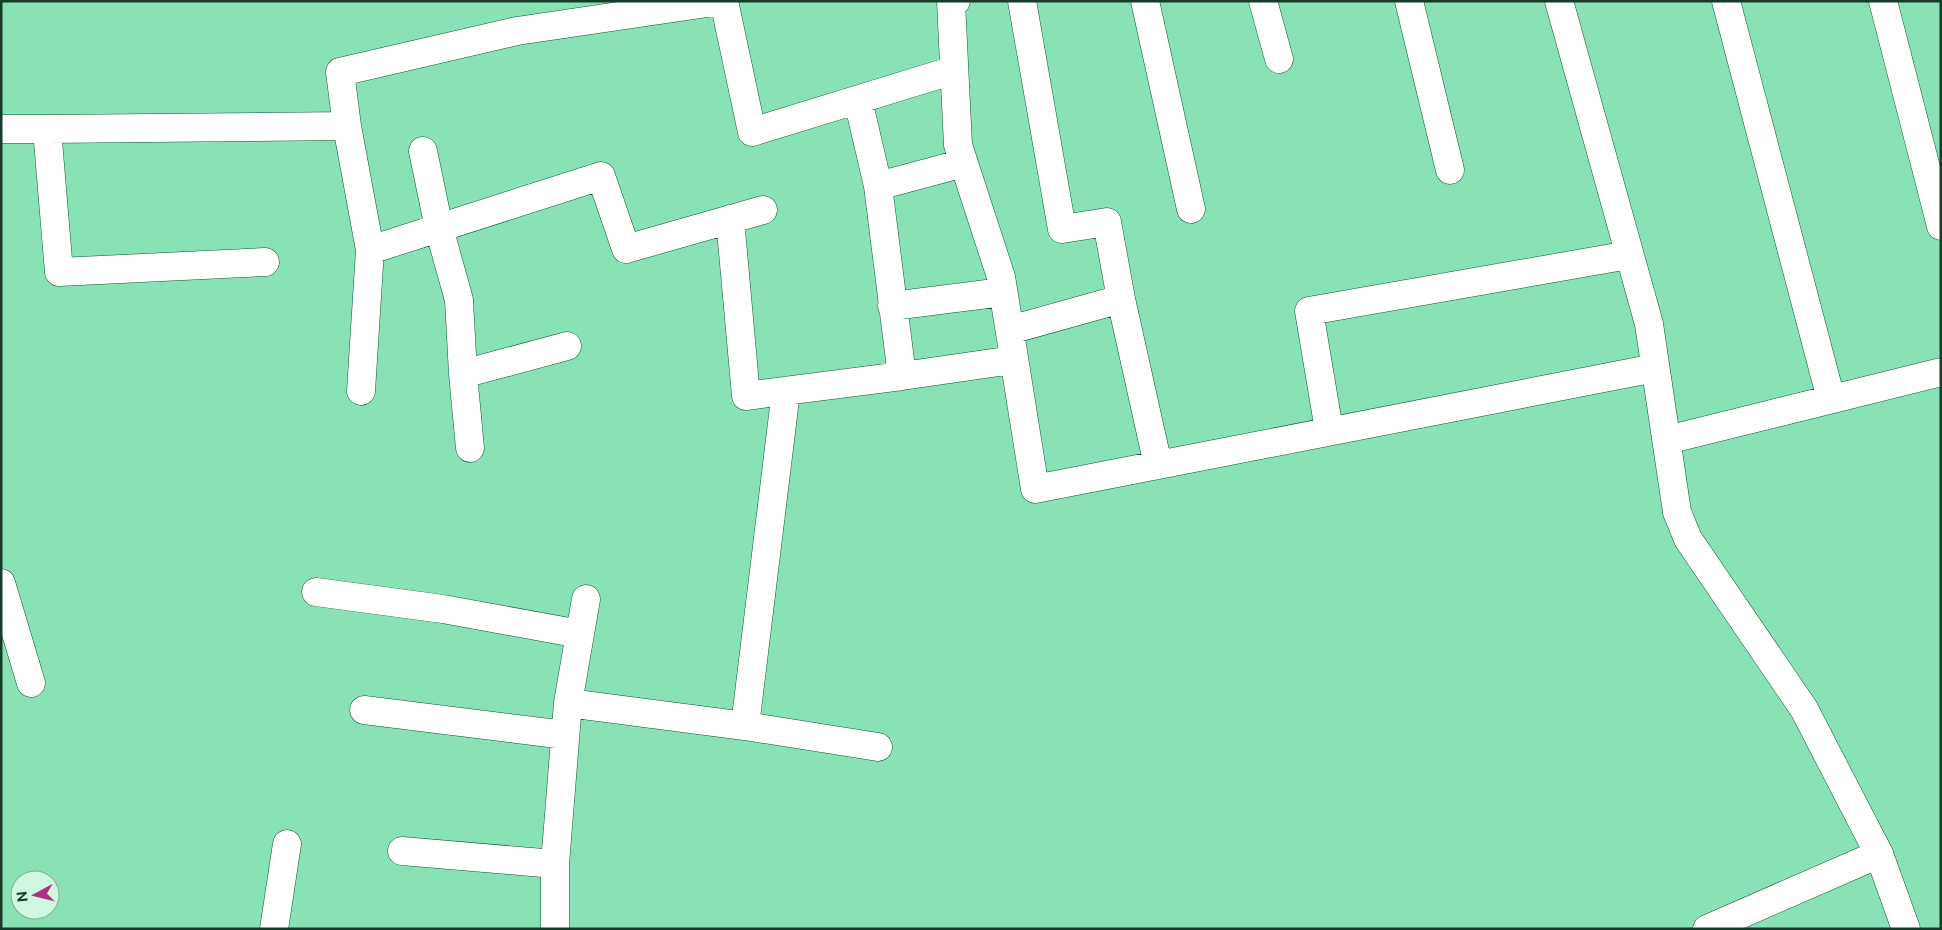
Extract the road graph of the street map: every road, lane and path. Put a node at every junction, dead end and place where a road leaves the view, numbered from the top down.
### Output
1 (723, 1) edge
2 (956, 1) edge
3 (1022, 1) edge
4 (1145, 1) edge
5 (1263, 1) edge
6 (1409, 1) edge
7 (1559, 1) edge
8 (1726, 1) edge
9 (1883, 1) edge
10 (1279, 59) dead end
11 (954, 70) junction
12 (858, 100) junction
13 (347, 126) junction
14 (1, 128) edge
15 (47, 129) junction
16 (423, 151) dead end
17 (964, 164) junction
18 (1450, 170) dead end
19 (878, 186) junction
20 (1191, 209) dead end
21 (763, 210) dead end
22 (730, 219) junction
23 (1941, 226) edge
24 (439, 228) junction
25 (370, 250) junction
26 (1629, 255) junction
27 (265, 262) dead end
28 (1003, 292) junction
29 (1121, 299) junction
30 (892, 306) junction
31 (1010, 330) junction
32 (567, 346) dead end
33 (1013, 360) junction
34 (1655, 368) junction
35 (1941, 372) edge
36 (462, 374) junction
37 (902, 376) junction
38 (361, 391) dead end
39 (786, 391) junction
40 (1831, 399) junction
41 (1329, 430) junction
42 (1667, 440) junction
43 (470, 448) dead end
44 (1158, 466) junction
45 (1, 583) edge
46 (316, 592) dead end
47 (586, 599) dead end
48 (580, 634) junction
49 (31, 683) dead end
50 (568, 703) junction
51 (364, 710) dead end
52 (745, 726) junction
53 (565, 734) junction
54 (878, 746) dead end
55 (287, 844) dead end
56 (402, 852) dead end
57 (1880, 854) junction
58 (555, 864) junction
59 (274, 929) edge
60 (555, 929) edge
61 (1707, 929) edge
62 (1906, 929) edge

1 - 12 street
1 - 13 street
2 - 11 street
3 - 29 street
4 - 20 street
5 - 10 street
6 - 18 street
7 - 26 street
8 - 40 street
9 - 23 street
11 - 12 street
11 - 17 street
12 - 19 street
13 - 15 street
13 - 25 street
14 - 15 street
15 - 27 street
16 - 24 street
17 - 19 street
17 - 28 street
19 - 30 street
21 - 22 street
22 - 24 street
22 - 39 street
24 - 25 street
24 - 36 street
25 - 38 street
26 - 34 street
26 - 41 street
28 - 30 street
28 - 31 street
29 - 31 street
29 - 44 street
30 - 37 street
31 - 33 street
32 - 36 street
33 - 37 street
33 - 44 street
34 - 41 street
34 - 42 street
35 - 40 street
36 - 43 street
37 - 39 street
39 - 52 street
40 - 42 street
41 - 44 street
42 - 57 street
45 - 49 street
46 - 48 street
47 - 48 street
48 - 50 street
50 - 52 street
50 - 53 street
51 - 53 street
52 - 54 street
53 - 58 street
55 - 59 street
56 - 58 street
57 - 61 street
57 - 62 street
58 - 60 street

